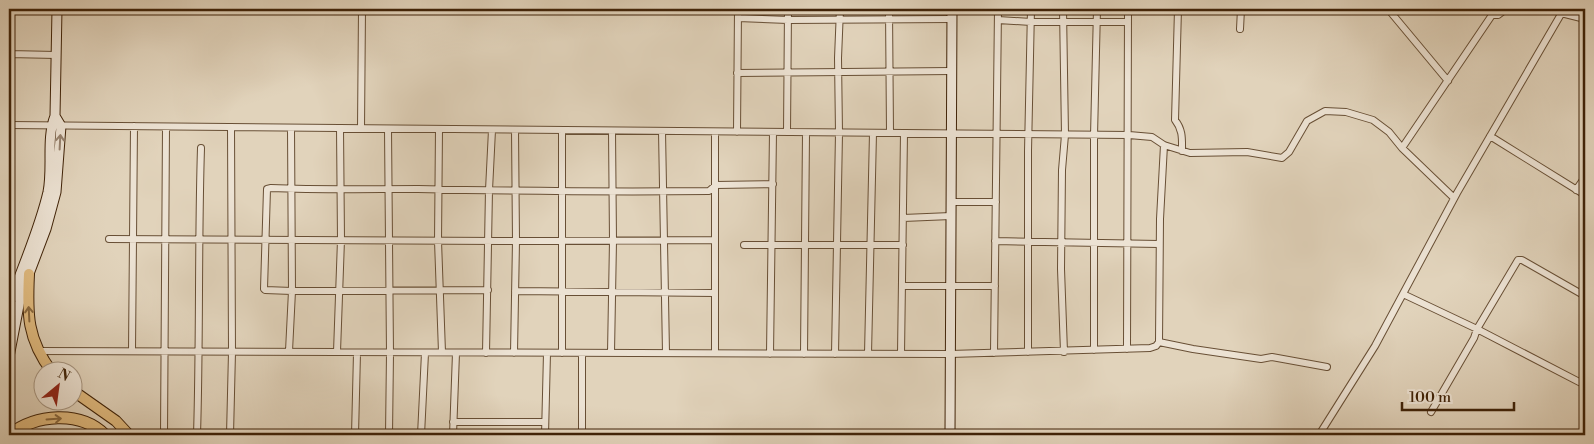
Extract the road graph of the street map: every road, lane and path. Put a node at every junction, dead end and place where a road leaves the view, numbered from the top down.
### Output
1 (362, 9) edge
2 (738, 9) edge
3 (788, 9) edge
4 (840, 9) edge
5 (889, 9) edge
6 (952, 9) edge
7 (998, 9) edge
8 (1031, 9) edge
9 (1063, 9) edge
10 (1097, 9) edge
11 (1128, 9) edge
12 (1178, 9) edge
13 (1241, 9) edge
14 (1388, 9) edge
15 (1506, 9) edge
16 (9, 10) edge
17 (57, 10) edge
18 (1563, 11) edge
19 (738, 18) junction
20 (952, 19) junction
21 (1585, 19) edge
22 (788, 20) junction
23 (839, 20) junction
24 (889, 20) junction
25 (998, 20) junction
26 (1031, 22) junction
27 (1063, 22) junction
28 (1096, 22) junction
29 (1128, 22) junction
30 (1240, 29) dead end
31 (9, 54) edge
32 (56, 55) junction
33 (952, 70) junction
34 (787, 71) junction
35 (890, 71) junction
36 (838, 72) junction
37 (737, 73) junction
38 (1448, 81) junction
39 (9, 85) edge
40 (9, 125) edge
41 (56, 125) junction
42 (134, 126) junction
43 (166, 126) junction
44 (231, 127) junction
45 (291, 128) junction
46 (340, 128) junction
47 (361, 128) junction
48 (388, 129) junction
49 (439, 129) junction
50 (492, 130) junction
51 (514, 130) junction
52 (562, 130) junction
53 (612, 131) junction
54 (662, 131) junction
55 (715, 132) junction
56 (737, 132) junction
57 (773, 132) junction
58 (787, 132) junction
59 (806, 132) junction
60 (839, 133) junction
61 (873, 133) junction
62 (890, 133) junction
63 (904, 134) junction
64 (952, 134) junction
65 (997, 134) junction
66 (1029, 135) junction
67 (1065, 135) junction
68 (1129, 135) junction
69 (1094, 136) junction
70 (1490, 136) junction
71 (1164, 145) junction
72 (201, 148) dead end
73 (1402, 148) junction
74 (1182, 151) junction
75 (1585, 177) edge
76 (773, 184) junction
77 (716, 185) junction
78 (291, 189) junction
79 (388, 189) junction
80 (341, 190) junction
81 (438, 190) junction
82 (489, 190) junction
83 (1576, 190) junction
84 (515, 191) junction
85 (562, 192) junction
86 (613, 192) junction
87 (663, 192) junction
88 (1585, 195) edge
89 (1454, 198) junction
90 (952, 202) junction
91 (996, 202) junction
92 (952, 216) junction
93 (903, 218) junction
94 (110, 239) dead end
95 (134, 239) junction
96 (166, 239) junction
97 (198, 239) junction
98 (232, 239) junction
99 (264, 239) junction
100 (292, 239) junction
101 (341, 240) junction
102 (389, 240) junction
103 (664, 240) junction
104 (715, 240) junction
105 (438, 241) junction
106 (489, 241) junction
107 (516, 241) junction
108 (562, 241) junction
109 (614, 241) junction
110 (996, 241) junction
111 (1028, 242) junction
112 (1062, 243) junction
113 (772, 244) junction
114 (805, 244) junction
115 (837, 244) junction
116 (1094, 244) junction
117 (1128, 244) junction
118 (1160, 244) junction
119 (744, 245) dead end
120 (903, 245) junction
121 (871, 246) junction
122 (29, 274) junction
123 (902, 286) junction
124 (951, 286) junction
125 (995, 286) junction
126 (390, 290) junction
127 (488, 290) junction
128 (292, 291) junction
129 (340, 291) junction
130 (439, 291) junction
131 (515, 291) junction
132 (562, 292) junction
133 (612, 292) junction
134 (665, 292) junction
135 (715, 293) junction
136 (1403, 294) junction
137 (1585, 296) edge
138 (9, 305) edge
139 (1477, 329) junction
140 (1159, 342) junction
141 (1127, 349) junction
142 (1094, 350) junction
143 (40, 351) junction
144 (289, 351) junction
145 (132, 352) junction
146 (165, 352) junction
147 (199, 352) junction
148 (232, 352) junction
149 (337, 352) junction
150 (357, 352) junction
151 (442, 352) junction
152 (486, 352) junction
153 (1028, 352) junction
154 (1064, 352) junction
155 (390, 353) junction
156 (425, 353) junction
157 (456, 353) junction
158 (514, 353) junction
159 (547, 353) junction
160 (562, 353) junction
161 (582, 353) junction
162 (611, 353) junction
163 (666, 353) junction
164 (715, 353) junction
165 (994, 353) junction
166 (770, 354) junction
167 (804, 354) junction
168 (835, 354) junction
169 (868, 354) junction
170 (901, 354) junction
171 (950, 354) junction
172 (9, 357) edge
173 (46, 362) edge
174 (1327, 367) dead end
175 (1585, 386) edge
176 (82, 397) edge
177 (1430, 412) dead end
178 (453, 422) junction
179 (545, 422) junction
180 (9, 435) edge
181 (105, 435) edge
182 (129, 435) edge
183 (164, 435) edge
184 (197, 435) edge
185 (230, 435) edge
186 (354, 435) edge
187 (389, 435) edge
188 (421, 435) edge
189 (453, 435) edge
190 (545, 435) edge
191 (582, 435) edge
192 (950, 435) edge
193 (1319, 435) edge

1 - 47 street
2 - 19 street
3 - 22 street
4 - 23 street
5 - 24 street
6 - 20 street
7 - 25 street
8 - 26 street
9 - 27 street
10 - 28 street
11 - 29 street
12 - 74 street
13 - 30 street
14 - 38 street
15 - 38 street
16 - 17 street
16 - 31 street
17 - 32 street
18 - 21 street
18 - 70 street
19 - 22 street
19 - 37 street
20 - 24 street
20 - 33 street
22 - 23 street
22 - 34 street
23 - 24 street
23 - 36 street
24 - 35 street
25 - 26 street
25 - 65 street
26 - 27 street
26 - 66 street
27 - 28 street
27 - 67 street
28 - 29 street
28 - 69 street
29 - 68 street
31 - 32 street
31 - 39 street
32 - 41 street
33 - 35 street
33 - 64 street
34 - 36 street
34 - 37 street
34 - 58 street
35 - 36 street
35 - 62 street
36 - 60 street
37 - 56 street
38 - 73 street
40 - 41 street
41 - 42 street
122 -> 41 street
41 - 138 street
42 - 43 street
42 - 95 street
43 - 44 street
43 - 96 street
44 - 45 street
44 - 98 street
45 - 46 street
45 - 78 street
46 - 47 street
46 - 80 street
47 - 48 street
48 - 49 street
48 - 79 street
49 - 50 street
49 - 81 street
50 - 51 street
50 - 82 street
51 - 52 street
51 - 84 street
52 - 53 street
52 - 85 street
53 - 54 street
53 - 86 street
54 - 55 street
54 - 87 street
55 - 56 street
55 - 77 street
56 - 57 street
57 - 58 street
57 - 76 street
58 - 59 street
59 - 60 street
59 - 114 street
60 - 61 street
60 - 115 street
61 - 62 street
61 - 121 street
62 - 63 street
63 - 64 street
63 - 93 street
64 - 65 street
64 - 90 street
65 - 66 street
65 - 91 street
66 - 67 street
66 - 111 street
67 - 69 street
67 - 112 street
68 - 69 street
68 - 71 street
68 - 117 street
69 - 116 street
70 - 83 street
70 - 89 street
71 - 74 street
71 - 118 street
72 - 97 street
73 - 74 street
73 - 89 street
75 - 83 street
76 - 77 street
76 - 113 street
77 - 87 street
77 - 104 street
78 - 80 street
78 - 99 street
78 - 100 street
79 - 80 street
79 - 81 street
79 - 102 street
80 - 101 street
81 - 82 street
81 - 105 street
82 - 84 street
82 - 106 street
83 - 88 street
84 - 85 street
84 - 107 street
85 - 86 street
85 - 108 street
86 - 87 street
86 - 109 street
87 - 103 street
89 - 136 street
90 - 91 street
90 - 92 street
91 - 110 street
92 - 93 street
92 - 124 street
93 - 120 street
94 - 95 street
95 - 96 street
95 - 145 street
96 - 97 street
96 - 146 street
97 - 98 street
97 - 147 street
98 - 99 street
98 - 148 street
99 - 100 street
99 - 128 street
100 - 101 street
100 - 128 street
101 - 102 street
101 - 129 street
102 - 105 street
102 - 126 street
103 - 104 street
103 - 109 street
103 - 134 street
104 - 135 street
105 - 106 street
105 - 130 street
106 - 107 street
106 - 127 street
107 - 108 street
107 - 131 street
108 - 109 street
108 - 132 street
109 - 133 street
110 - 111 street
110 - 125 street
111 - 112 street
111 - 153 street
112 - 116 street
112 - 154 street
113 - 114 street
113 - 119 street
113 - 166 street
114 - 115 street
114 - 167 street
115 - 121 street
115 - 168 street
116 - 117 street
116 - 142 street
117 - 118 street
117 - 141 street
118 - 140 street
120 - 121 street
120 - 123 street
121 - 169 street
143 -> 122 main road
122 - 172 street
123 - 124 street
123 - 170 street
124 - 125 street
124 - 171 street
125 - 165 street
126 - 129 street
126 - 130 street
126 - 155 street
127 - 130 street
127 - 152 street
128 - 129 street
128 - 144 street
129 - 149 street
130 - 151 street
131 - 132 street
131 - 158 street
132 - 133 street
132 - 160 street
133 - 134 street
133 - 162 street
134 - 135 street
134 - 163 street
135 - 164 street
136 - 139 street
136 - 193 street
137 - 139 street
139 - 175 street
139 - 177 street
140 - 141 street
140 - 174 street
141 - 142 street
142 - 154 street
143 - 145 street
143 - 173 main road
144 - 148 street
144 - 149 street
145 - 146 street
146 - 147 street
146 - 183 street
147 - 148 street
147 - 184 street
148 - 185 street
149 - 150 street
150 - 155 street
150 - 186 street
151 - 156 street
151 - 157 street
152 - 157 street
152 - 158 street
153 - 154 street
153 - 165 street
155 - 156 street
155 - 187 street
156 - 188 street
157 - 178 street
158 - 159 street
159 - 160 street
159 - 179 street
160 - 161 street
161 - 162 street
161 - 191 street
162 - 163 street
163 - 164 street
164 - 166 street
165 - 171 street
166 - 167 street
167 - 168 street
168 - 169 street
169 - 170 street
170 - 171 street
171 - 192 street
176 - 182 main road
178 - 179 street
178 - 189 street
179 - 190 street
180 -> 181 highway

